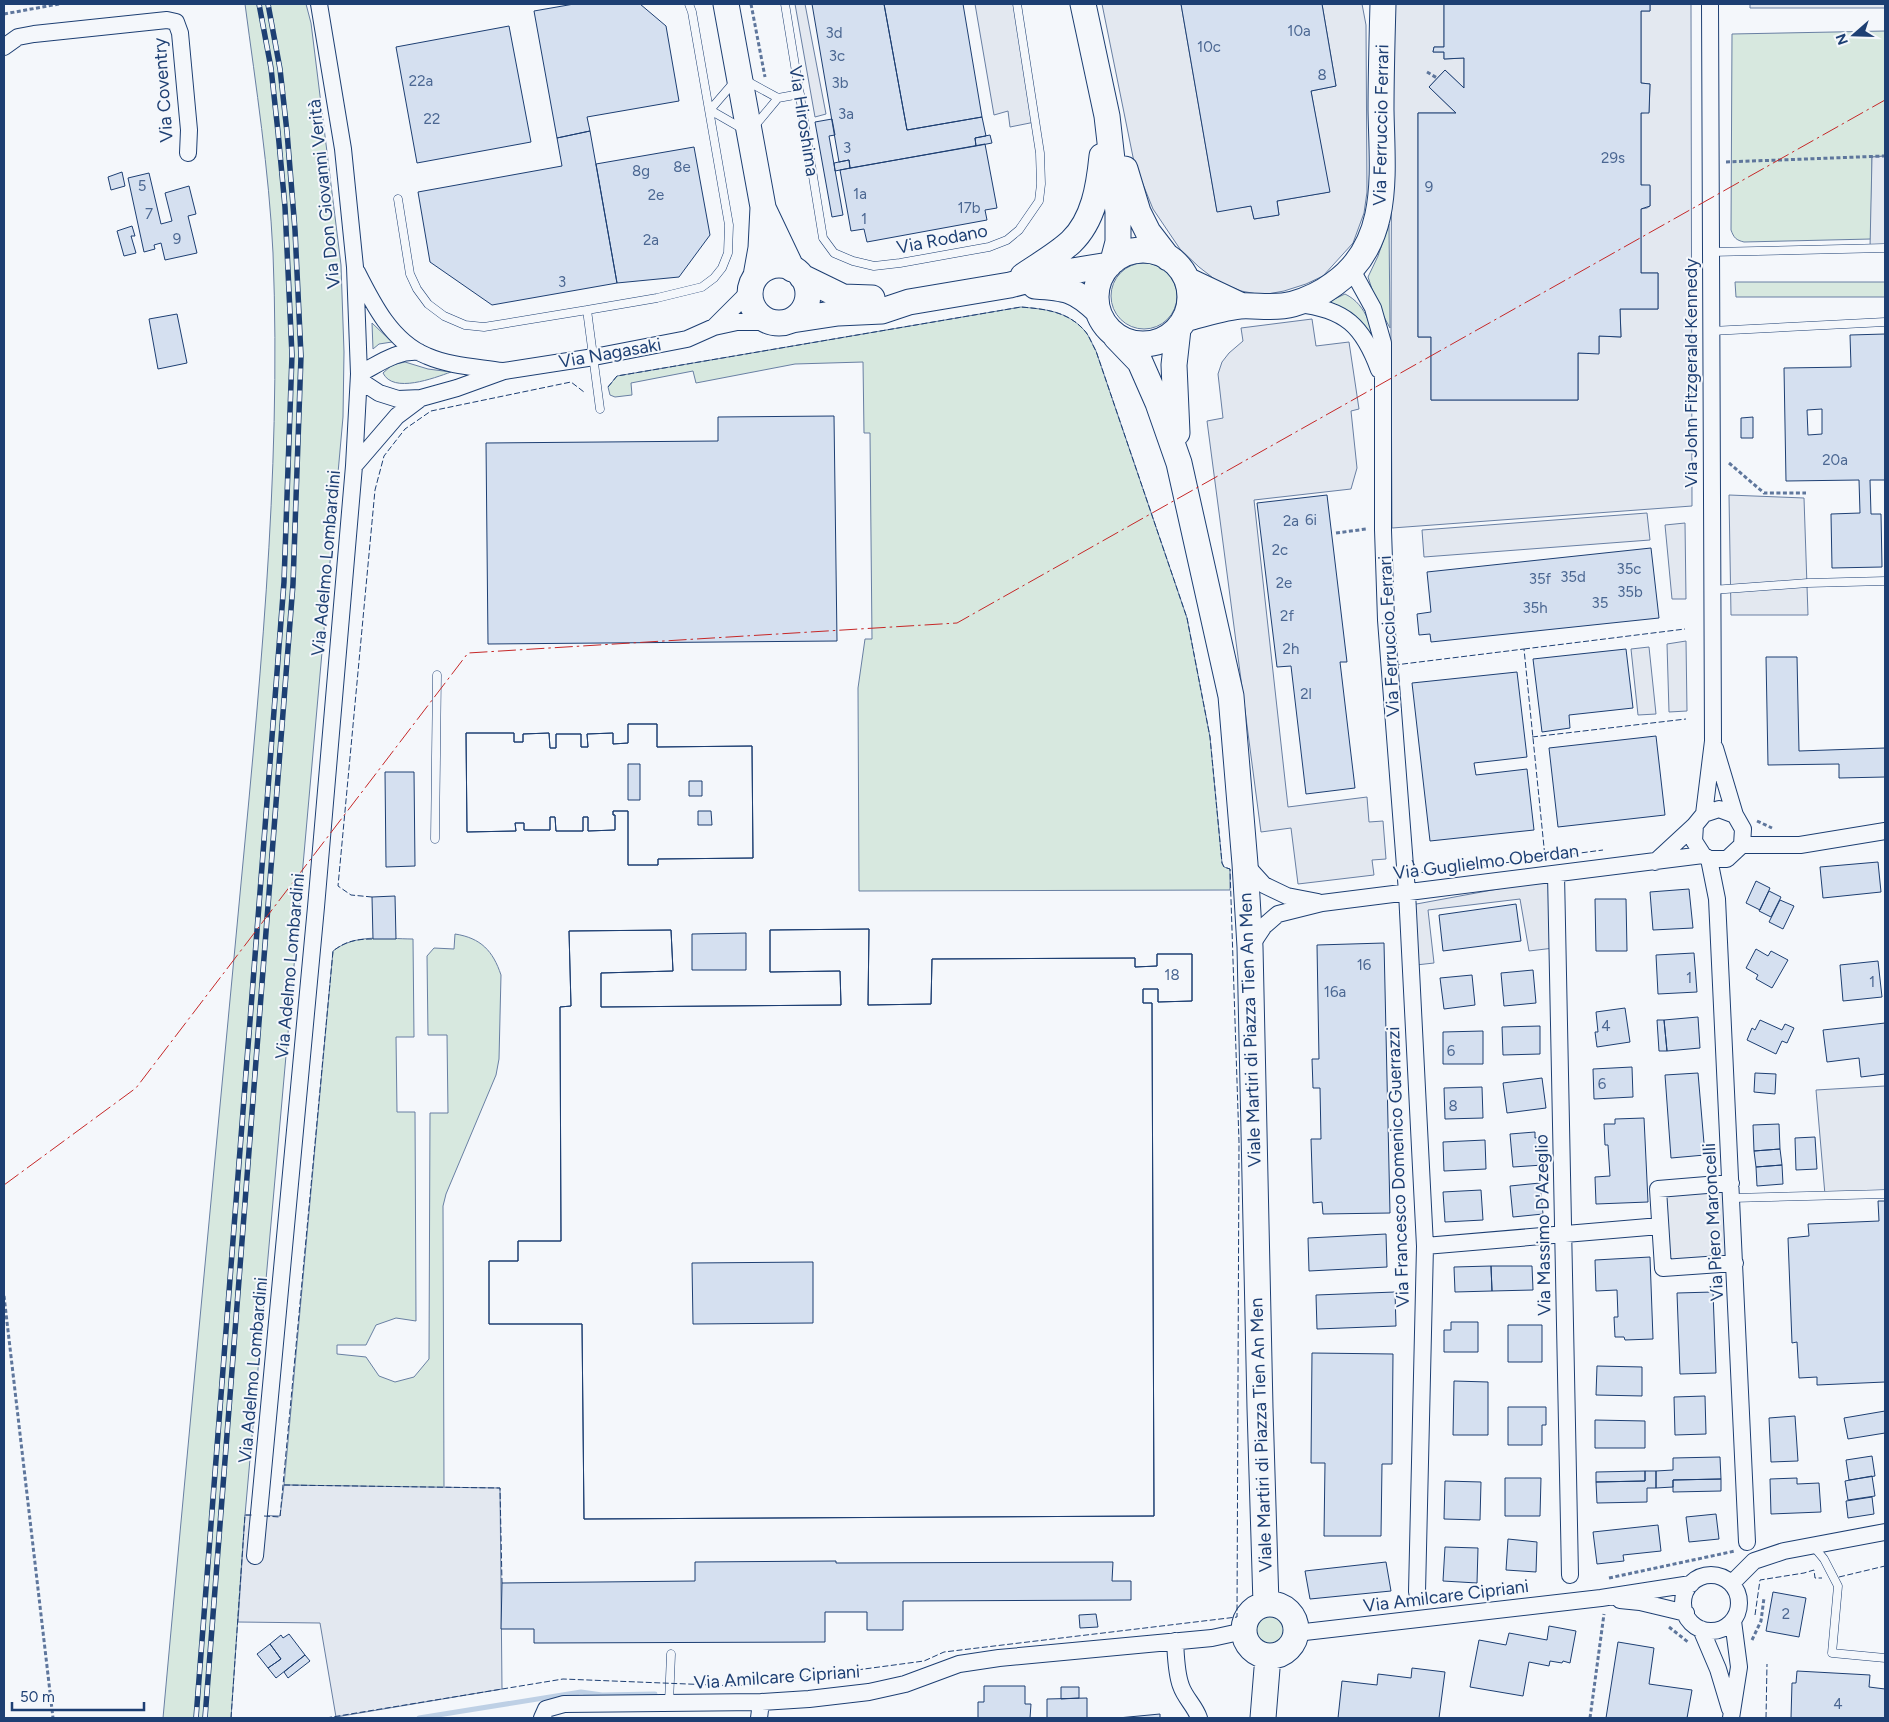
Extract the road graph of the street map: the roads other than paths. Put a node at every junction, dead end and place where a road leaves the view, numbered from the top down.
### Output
1 (319, 4) edge
2 (689, 4) edge
3 (726, 4) edge
4 (785, 4) edge
5 (1017, 4) edge
6 (1084, 4) edge
7 (1383, 4) edge
8 (1710, 4) edge
9 (4, 47) edge
10 (739, 76) junction
11 (800, 94) junction
12 (778, 98) junction
13 (710, 110) junction
14 (1107, 116) junction
15 (749, 133) junction
16 (188, 153) dead end
17 (398, 199) dead end
18 (763, 207) junction
19 (823, 238) joint
20 (1885, 248) edge
21 (1710, 252) junction
22 (1168, 258) junction
23 (1111, 263) junction
24 (355, 267) junction
25 (1352, 270) junction
26 (797, 273) junction
27 (1187, 280) junction
28 (753, 284) junction
29 (1010, 285) junction
30 (909, 302) junction
31 (1293, 304) junction
32 (1242, 306) junction
33 (587, 310) junction
34 (1098, 311) junction
35 (781, 321) junction
36 (1885, 322) edge
37 (1182, 324) junction
38 (714, 327) junction
39 (1710, 330) junction
40 (1116, 336) junction
41 (419, 352) junction
42 (594, 357) junction
43 (504, 371) junction
44 (359, 377) junction
45 (1383, 379) junction
46 (421, 398) junction
47 (600, 409) dead end
48 (1179, 463) junction
49 (354, 466) junction
50 (1885, 581) edge
51 (1712, 590) junction
52 (437, 675) dead end
53 (1713, 741) junction
54 (1735, 815) junction
55 (1699, 819) junction
56 (1746, 831) junction
57 (1885, 831) edge
58 (435, 839) dead end
59 (1800, 845) junction
60 (1706, 857) junction
61 (1727, 859) junction
62 (1655, 862) junction
63 (1245, 864) junction
64 (1556, 874) junction
65 (1407, 892) junction
66 (1717, 899) junction
67 (1322, 903) junction
68 (1250, 947) junction
69 (1732, 1191) junction
70 (1885, 1194) edge
71 (1660, 1226) junction
72 (1563, 1234) junction
73 (1425, 1246) junction
74 (1735, 1263) junction
75 (1885, 1532) edge
76 (1742, 1543) road end
77 (1814, 1547) junction
78 (255, 1556) dead end
79 (1570, 1575) dead end
80 (1732, 1583) junction
81 (1691, 1584) junction
82 (1417, 1592) dead end
83 (1266, 1604) junction
84 (1603, 1604) junction
85 (1686, 1613) junction
86 (1733, 1621) junction
87 (1701, 1629) junction
88 (1244, 1631) junction
89 (1296, 1633) junction
90 (1175, 1642) junction
91 (671, 1654) dead end
92 (1268, 1656) junction
93 (1885, 1658) edge
94 (669, 1703) junction
95 (760, 1710) edge
96 (544, 1714) edge
97 (1731, 1715) edge
98 (1199, 1718) edge
99 (1263, 1718) edge

1 - 24 street, Via Don Giovanni Verità
2 - 13 lane
3 - 10 main road
4 - 11 lane, Via Hiroshima
5 - 19 lane, Via Rodano
6 - 14 main road
7 - 25 main road, Via Ferruccio Ferrari
8 - 21 street, Via John Fitzgerald Kennedy
9 - 16 street, Via Coventry
10 - 12 lane, Via Hiroshima
10 - 13 lane
10 - 15 main road
11 - 12 lane
11 - 19 lane, Via Hiroshima
12 - 15 lane, Via Hiroshima
13 - 15 lane
13 - 33 lane
14 - 22 main road
14 - 23 main road
14 - 29 main road
15 - 18 main road
17 - 33 lane
18 - 26 main road
18 - 28 main road
20 - 21 lane
21 - 39 street, Via John Fitzgerald Kennedy
22 - 23 main road
22 - 27 main road
23 - 29 main road, Via Nagasaki
23 - 34 main road
24 - 41 street, Via Nagasaki
24 - 44 street, Via Don Giovanni Verità
25 - 31 main road, Via Ferruccio Ferrari
25 - 45 street, Via Ferruccio Ferrari
26 - 28 main road, Via Nagasaki
26 - 30 main road, Via Nagasaki
26 - 35 main road
27 - 32 main road
27 - 37 main road, Viale Martiri di Piazza Tien An Men
28 - 35 main road
28 - 38 street, Via Nagasaki
29 - 30 main road, Via Nagasaki
29 - 34 main road, Via Nagasaki
30 - 35 main road, Via Nagasaki
31 - 32 main road
31 - 45 street, Via Ferruccio Ferrari
32 - 37 main road
33 - 42 lane
34 - 40 main road, Viale Martiri di Piazza Tien An Men
35 - 38 street, Via Nagasaki
36 - 39 lane
37 - 40 main road
37 - 48 main road, Viale Martiri di Piazza Tien An Men
38 - 42 street, Via Nagasaki
39 - 51 street, Via John Fitzgerald Kennedy
40 - 48 main road, Viale Martiri di Piazza Tien An Men
41 - 43 street, Via Nagasaki
41 - 44 street, Via Nagasaki
42 - 43 street, Via Nagasaki
42 - 47 lane
43 - 46 street, Via Nagasaki
44 - 46 street, Via Nagasaki
44 - 49 street, Via Adelmo Lombardini
45 - 65 street, Via Ferruccio Ferrari
46 - 49 street, Via Nagasaki
48 - 63 main road, Viale Martiri di Piazza Tien An Men
49 - 78 street, Via Adelmo Lombardini
50 - 51 lane
51 - 53 street, Via John Fitzgerald Kennedy
52 - 58 lane
53 - 54 street, Via John Fitzgerald Kennedy
53 - 55 street, Via John Fitzgerald Kennedy
54 - 55 street
54 - 56 street
55 - 60 street
55 - 62 street
56 - 59 street
56 - 59 street
56 - 61 street
57 - 59 street
60 - 61 street, Via Guglielmo Oberdan
60 - 62 street, Via Guglielmo Oberdan
60 - 66 street, Via Piero Maroncelli
61 - 66 street, Via Piero Maroncelli
62 - 64 street, Via Guglielmo Oberdan
63 - 67 street, Via Guglielmo Oberdan
63 - 68 main road, Viale Martiri di Piazza Tien An Men
64 - 65 street, Via Guglielmo Oberdan
64 - 72 street, Via Massimo D'Azeglio
65 - 67 street, Via Guglielmo Oberdan
65 - 73 street, Via Francesco Domenico Guerrazzi
66 - 69 street, Via Piero Maroncelli
67 - 68 street, Via Guglielmo Oberdan
68 - 83 main road, Viale Martiri di Piazza Tien An Men
69 - 70 lane
69 - 71 street
69 - 74 street, Via Piero Maroncelli
71 - 72 street
71 - 74 street
72 - 73 street
72 - 79 street, Via Massimo D'Azeglio
73 - 82 street, Via Francesco Domenico Guerrazzi
74 - 76 street, Via Piero Maroncelli
75 - 77 street
77 - 80 street
77 - 93 lane
80 - 81 street, Via Amilcare Cipriani
80 - 86 street
81 - 84 street, Via Amilcare Cipriani
81 - 85 street
83 - 88 main road
83 - 89 main road
84 - 85 street, Via Amilcare Cipriani
84 - 89 street, Via Amilcare Cipriani
85 - 87 street
86 - 87 street
86 - 97 street
87 - 97 street
88 - 90 street, Via Amilcare Cipriani
88 - 92 main road
89 - 92 main road
90 - 95 street, Via Amilcare Cipriani
90 - 98 street
91 - 94 lane
92 - 99 main road
94 - 95 street, Via Amilcare Cipriani
94 - 96 street, Via Amilcare Cipriani

